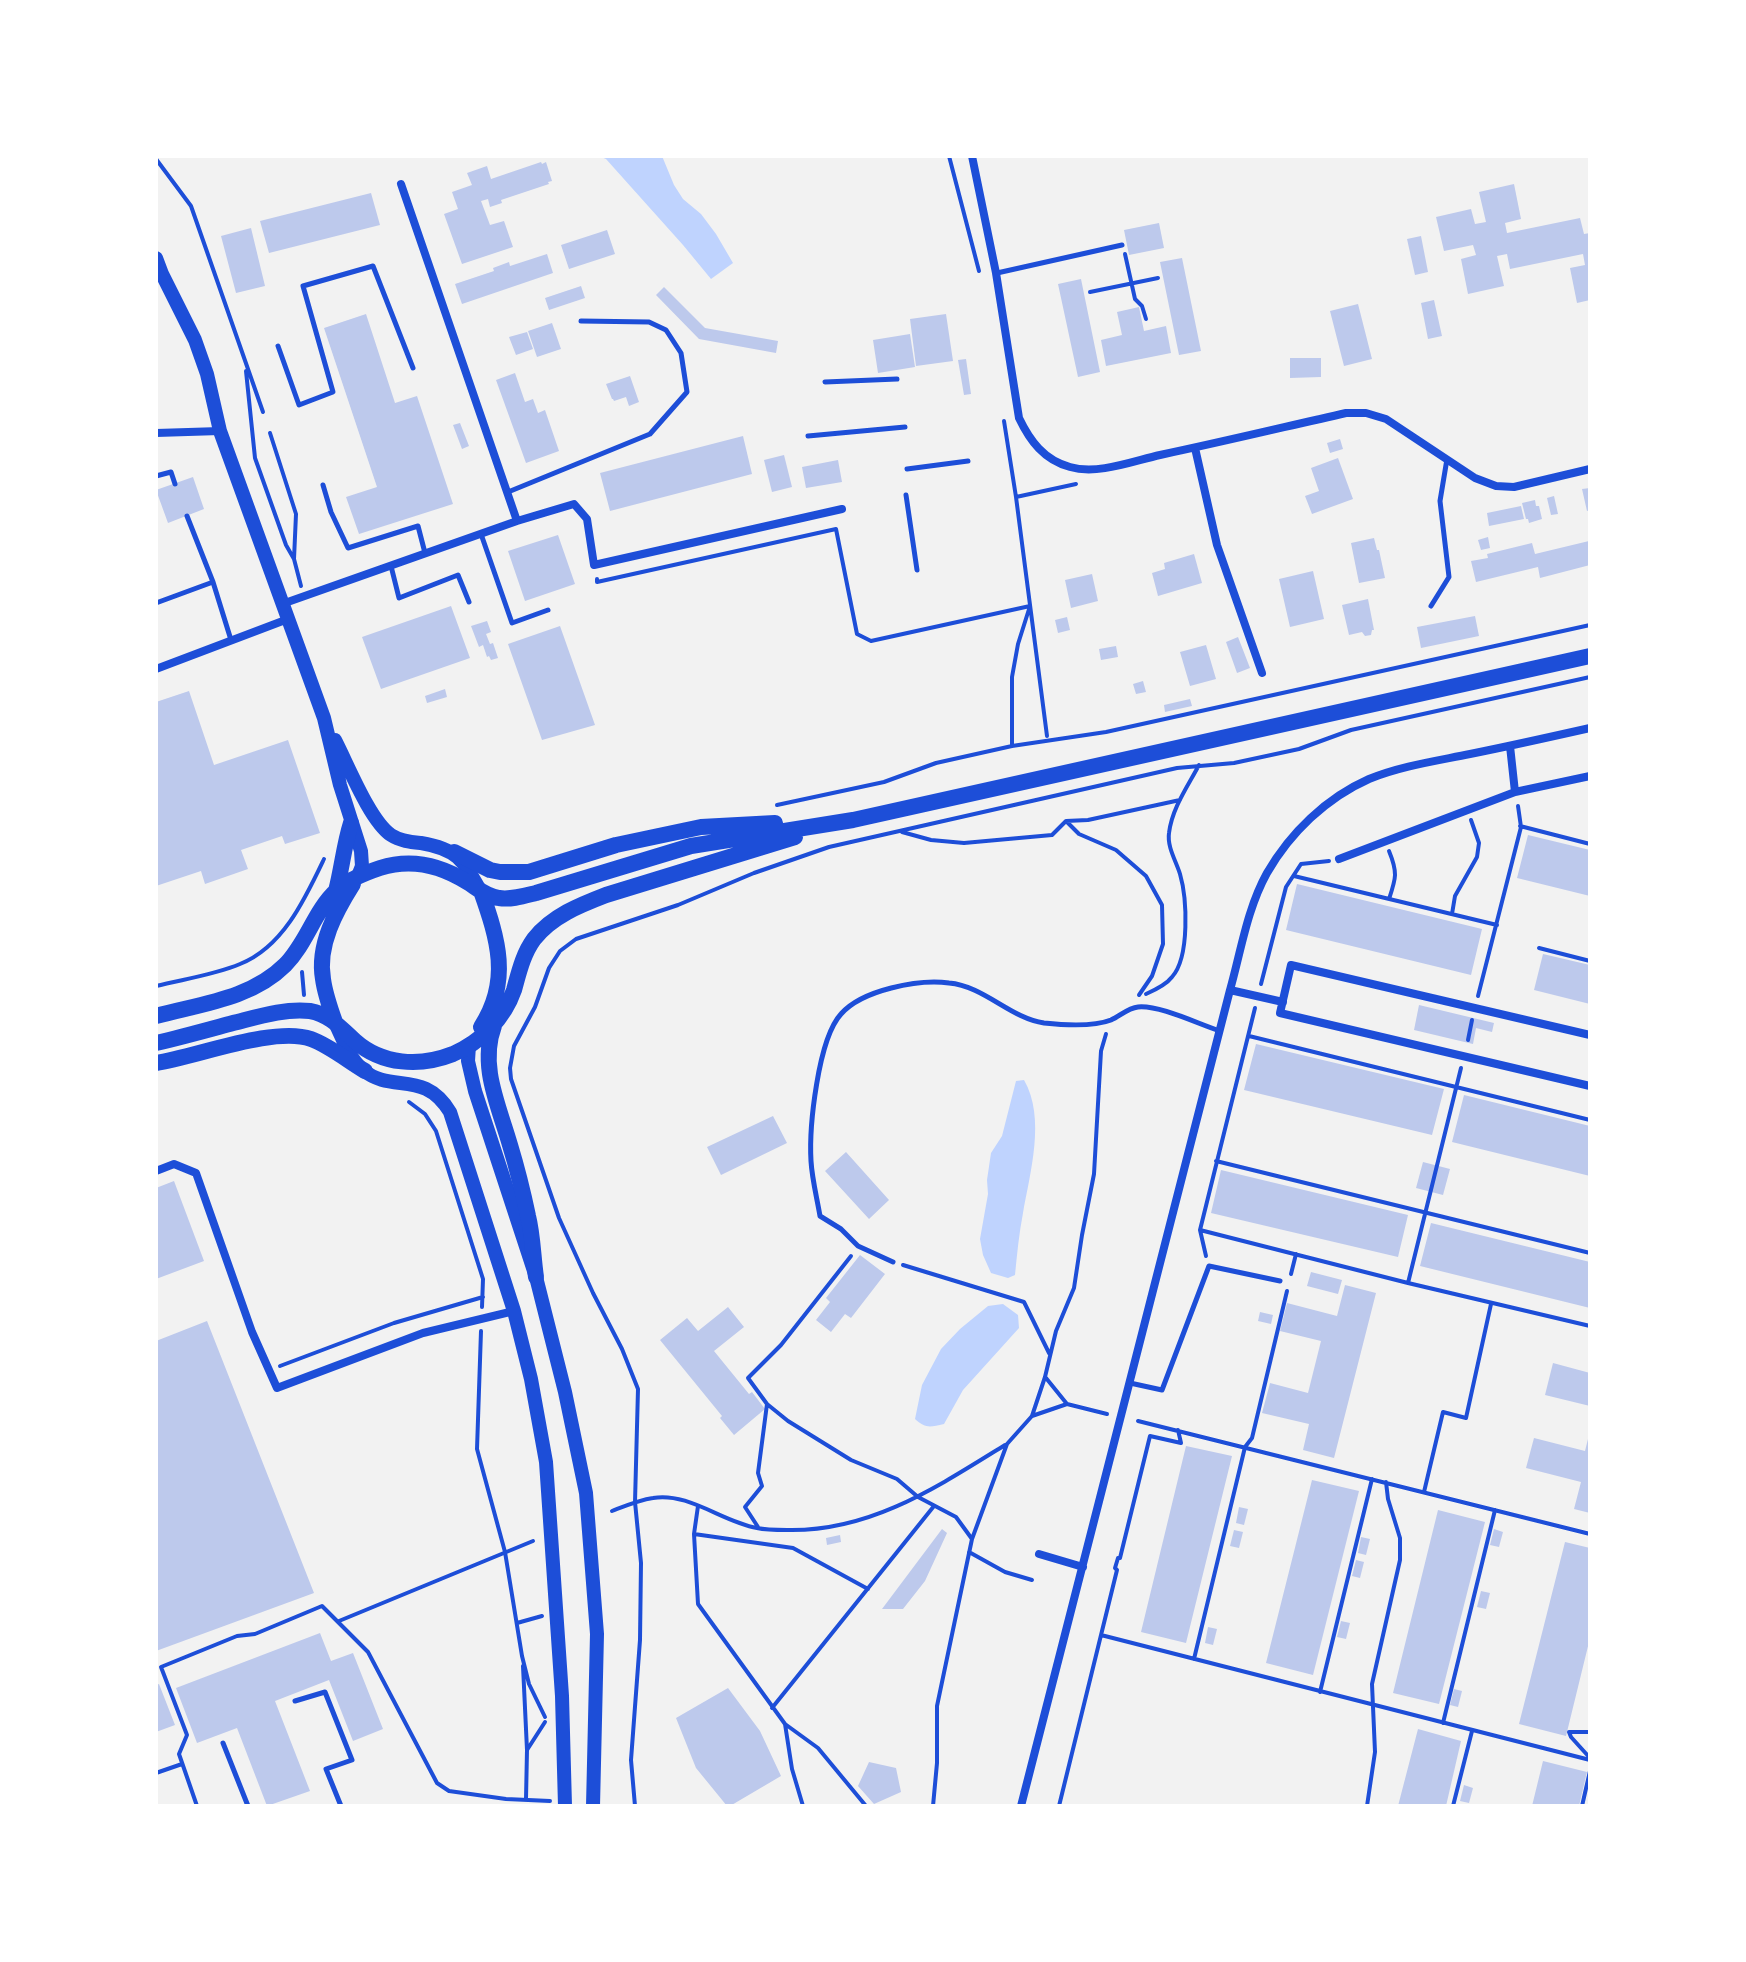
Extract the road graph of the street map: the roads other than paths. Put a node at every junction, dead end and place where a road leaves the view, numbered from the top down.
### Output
1 (972, 156) edge
2 (401, 184) dead end
3 (1122, 245) road end
4 (156, 258) edge
5 (996, 273) junction
6 (159, 274) edge
7 (581, 321) dead end
8 (278, 346) dead end
9 (413, 368) dead end
10 (897, 379) dead end
11 (825, 382) dead end
12 (905, 427) dead end
13 (220, 431) junction
14 (156, 433) edge
15 (808, 436) dead end
16 (1195, 448) junction
17 (1447, 459) junction
18 (968, 461) dead end
19 (907, 469) dead end
20 (1590, 469) edge
21 (156, 476) edge
22 (175, 484) dead end
23 (323, 485) dead end
24 (508, 492) junction
25 (906, 495) dead end
26 (842, 509) dead end
27 (187, 516) dead end
28 (517, 521) junction
29 (481, 534) junction
30 (425, 553) junction
31 (391, 565) junction
32 (917, 570) dead end
33 (213, 582) junction
34 (469, 602) dead end
35 (156, 603) edge
36 (282, 604) junction
37 (1431, 606) dead end
38 (548, 610) dead end
39 (288, 619) junction
40 (231, 640) junction
41 (1590, 656) edge
42 (156, 669) edge
43 (1262, 673) dead end
44 (324, 718) junction
45 (1590, 728) edge
46 (1510, 746) junction
47 (1590, 776) edge
48 (1515, 792) junction
49 (853, 820) junction
50 (351, 823) junction
51 (454, 852) junction
52 (1339, 859) road end
53 (358, 876) junction
54 (336, 891) junction
55 (481, 891) junction
56 (1230, 990) junction
57 (1283, 1002) junction
58 (156, 1016) edge
59 (335, 1022) junction
60 (494, 1024) junction
61 (1220, 1032) junction
62 (1590, 1035) edge
63 (156, 1043) edge
64 (469, 1045) junction
65 (156, 1063) edge
66 (365, 1071) junction
67 (1590, 1086) edge
68 (156, 1171) edge
69 (893, 1262) road end
70 (536, 1277) junction
71 (1280, 1281) dead end
72 (514, 1311) junction
73 (1130, 1383) junction
74 (1039, 1554) dead end
75 (1083, 1567) junction
76 (295, 1701) dead end
77 (223, 1743) dead end
78 (559, 1804) edge
79 (248, 1806) edge
80 (341, 1806) edge
81 (593, 1806) edge
82 (1021, 1806) edge

1 - 5 street
2 - 24 street
3 - 5 lane
4 - 6 main road
5 - 16 street
6 - 13 main road
7 - 24 lane
8 - 9 lane
10 - 11 lane
12 - 15 lane
13 - 14 street
13 - 36 main road
16 - 17 street
16 - 43 street
17 - 20 street
17 - 37 lane
18 - 19 lane
21 - 22 lane
23 - 30 lane
24 - 28 street
25 - 32 lane
26 - 28 street
27 - 33 lane
28 - 29 street
29 - 30 street
29 - 38 lane
30 - 31 street
31 - 34 lane
31 - 36 street
33 - 35 lane
33 - 40 lane
36 - 39 main road
39 - 40 street
39 - 44 main road
40 - 42 street
41 - 49 main road
44 - 50 main road
44 - 51 main road
45 - 46 street
46 - 48 street
46 - 56 street
47 - 48 street
48 - 52 street
49 - 51 main road
49 - 55 main road
49 - 60 main road
50 - 53 main road
50 - 54 main road
51 - 55 main road
53 - 54 main road
53 - 55 main road
53 - 59 main road
54 - 58 main road
55 - 64 main road
56 - 57 street
56 - 61 street
57 - 62 street
57 - 67 street
59 - 63 main road
59 - 64 main road
59 - 66 main road
60 - 64 main road
60 - 70 main road
61 - 69 lane
61 - 73 street
64 - 70 main road
65 - 66 main road
66 - 72 main road
68 - 72 street
70 - 81 main road
71 - 73 lane
72 - 78 main road
73 - 75 street
74 - 75 street
75 - 82 street
76 - 80 lane
77 - 79 lane

